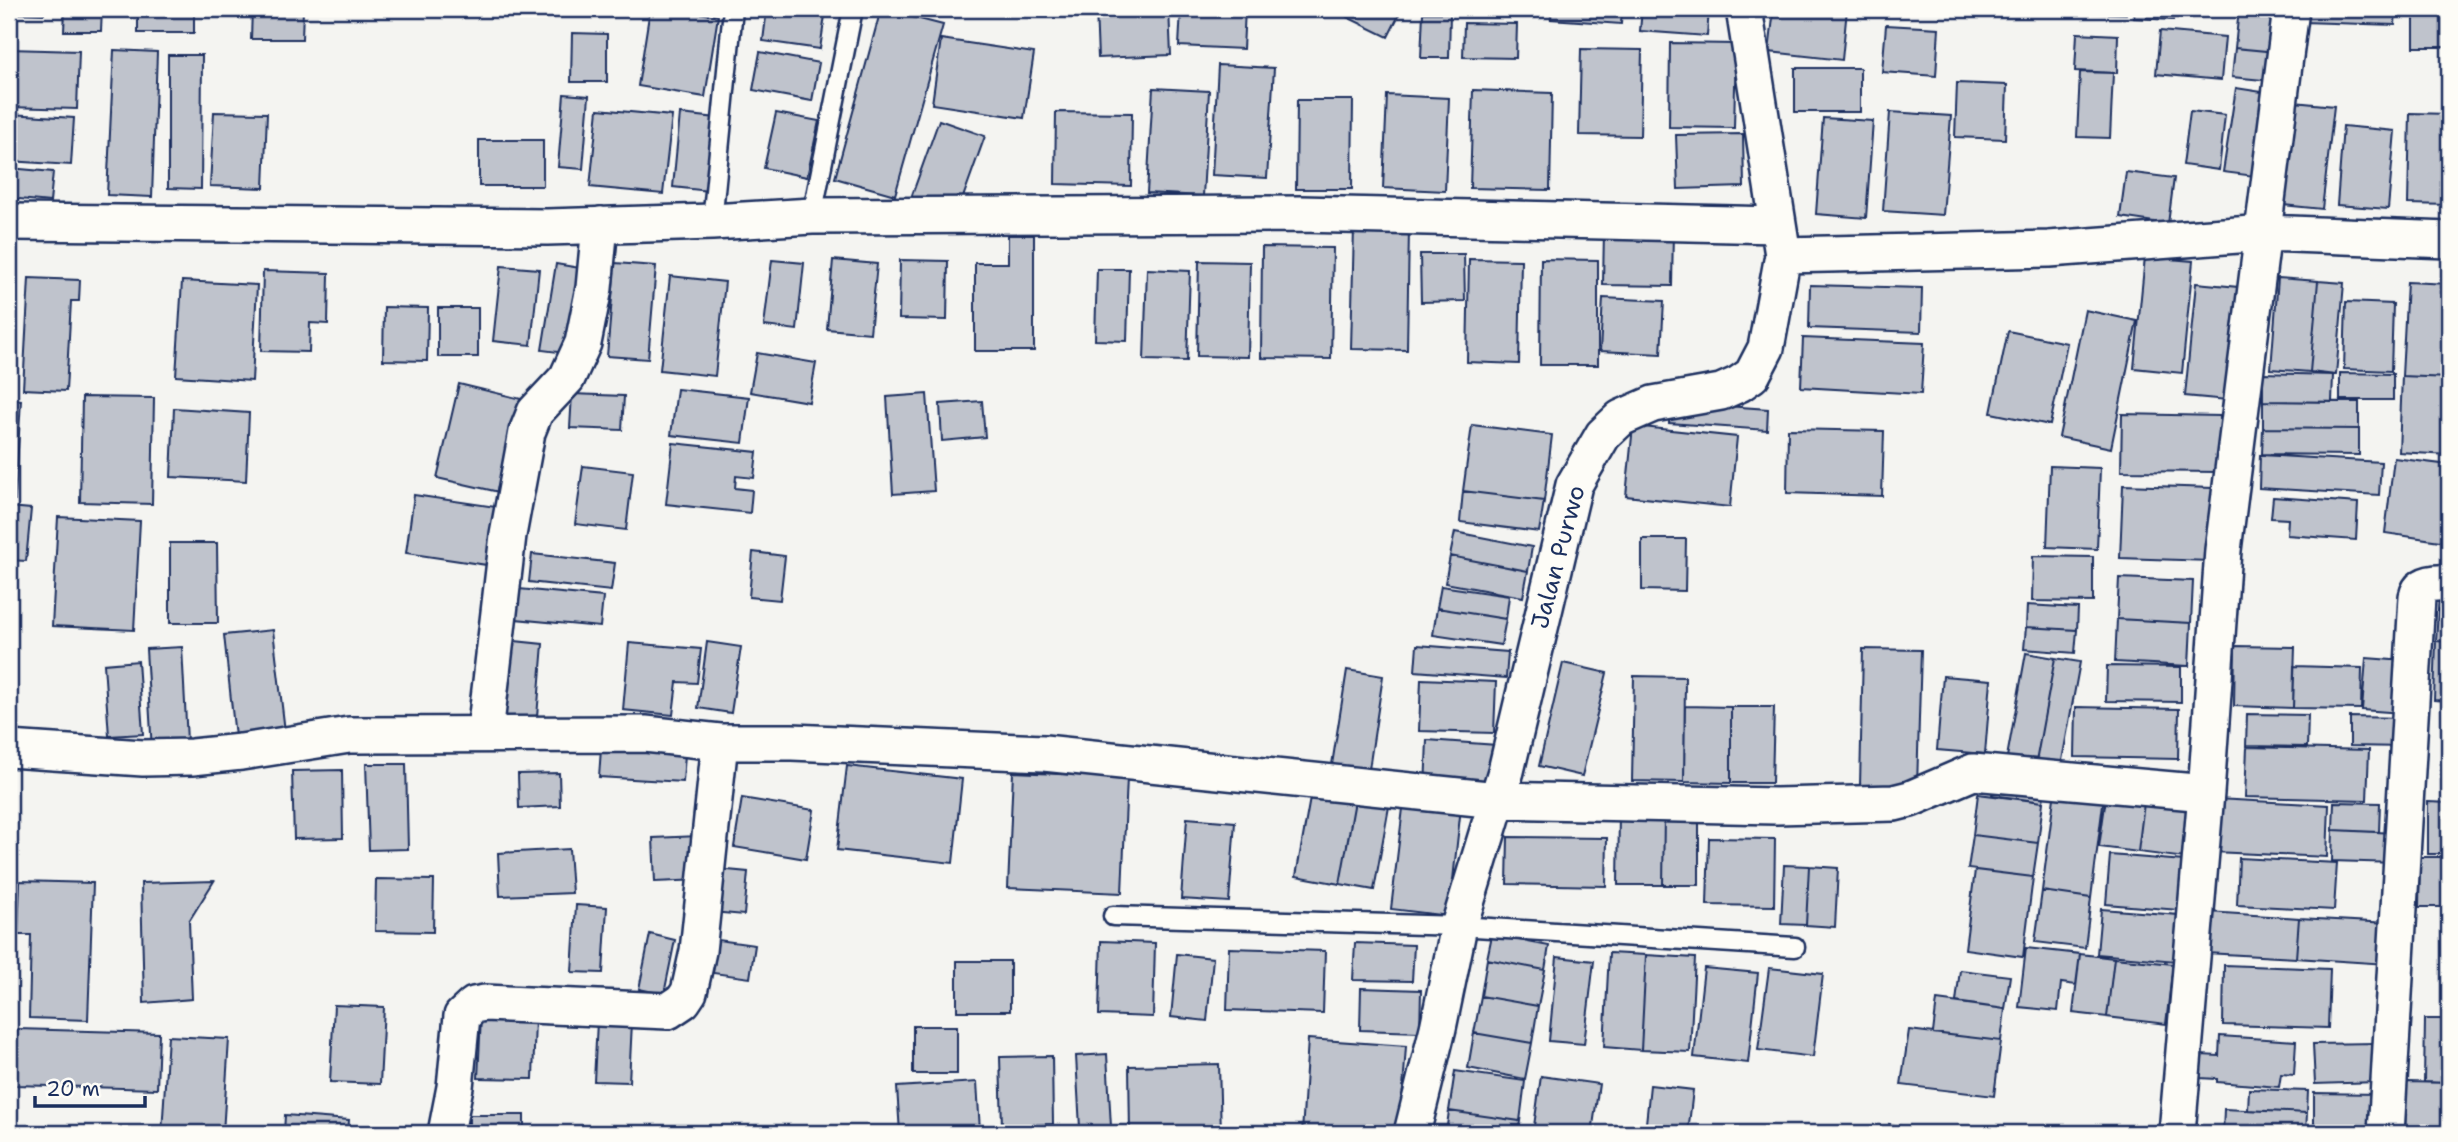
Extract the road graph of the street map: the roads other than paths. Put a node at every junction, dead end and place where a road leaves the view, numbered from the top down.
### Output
1 (733, 9) edge
2 (853, 9) edge
3 (1744, 9) edge
4 (2291, 9) edge
5 (812, 216) junction
6 (9, 222) edge
7 (712, 222) junction
8 (600, 225) junction
9 (2265, 233) junction
10 (1780, 240) junction
11 (2449, 240) edge
12 (2449, 583) edge
13 (485, 733) junction
14 (720, 742) junction
15 (9, 749) edge
16 (2206, 793) junction
17 (1497, 800) junction
18 (1113, 916) dead end
19 (1459, 926) junction
20 (1795, 947) dead end
21 (446, 1133) edge
22 (1412, 1133) edge
23 (2177, 1133) edge
24 (2386, 1133) edge

1 - 7 lane
2 - 5 lane
3 - 10 street, Jalan Purwo
4 - 9 street
5 - 7 street
5 - 10 street
6 - 8 street
7 - 8 street
8 - 13 street
9 - 10 street
9 - 11 street
9 - 16 street
10 - 17 street, Jalan Purwo
12 - 24 street
13 - 14 street
13 - 15 street
14 - 17 street
14 - 21 street
16 - 17 street
16 - 23 street
17 - 19 street, Jalan Purwo
18 - 19 lane
19 - 20 lane
19 - 22 street, Jalan Purwo

